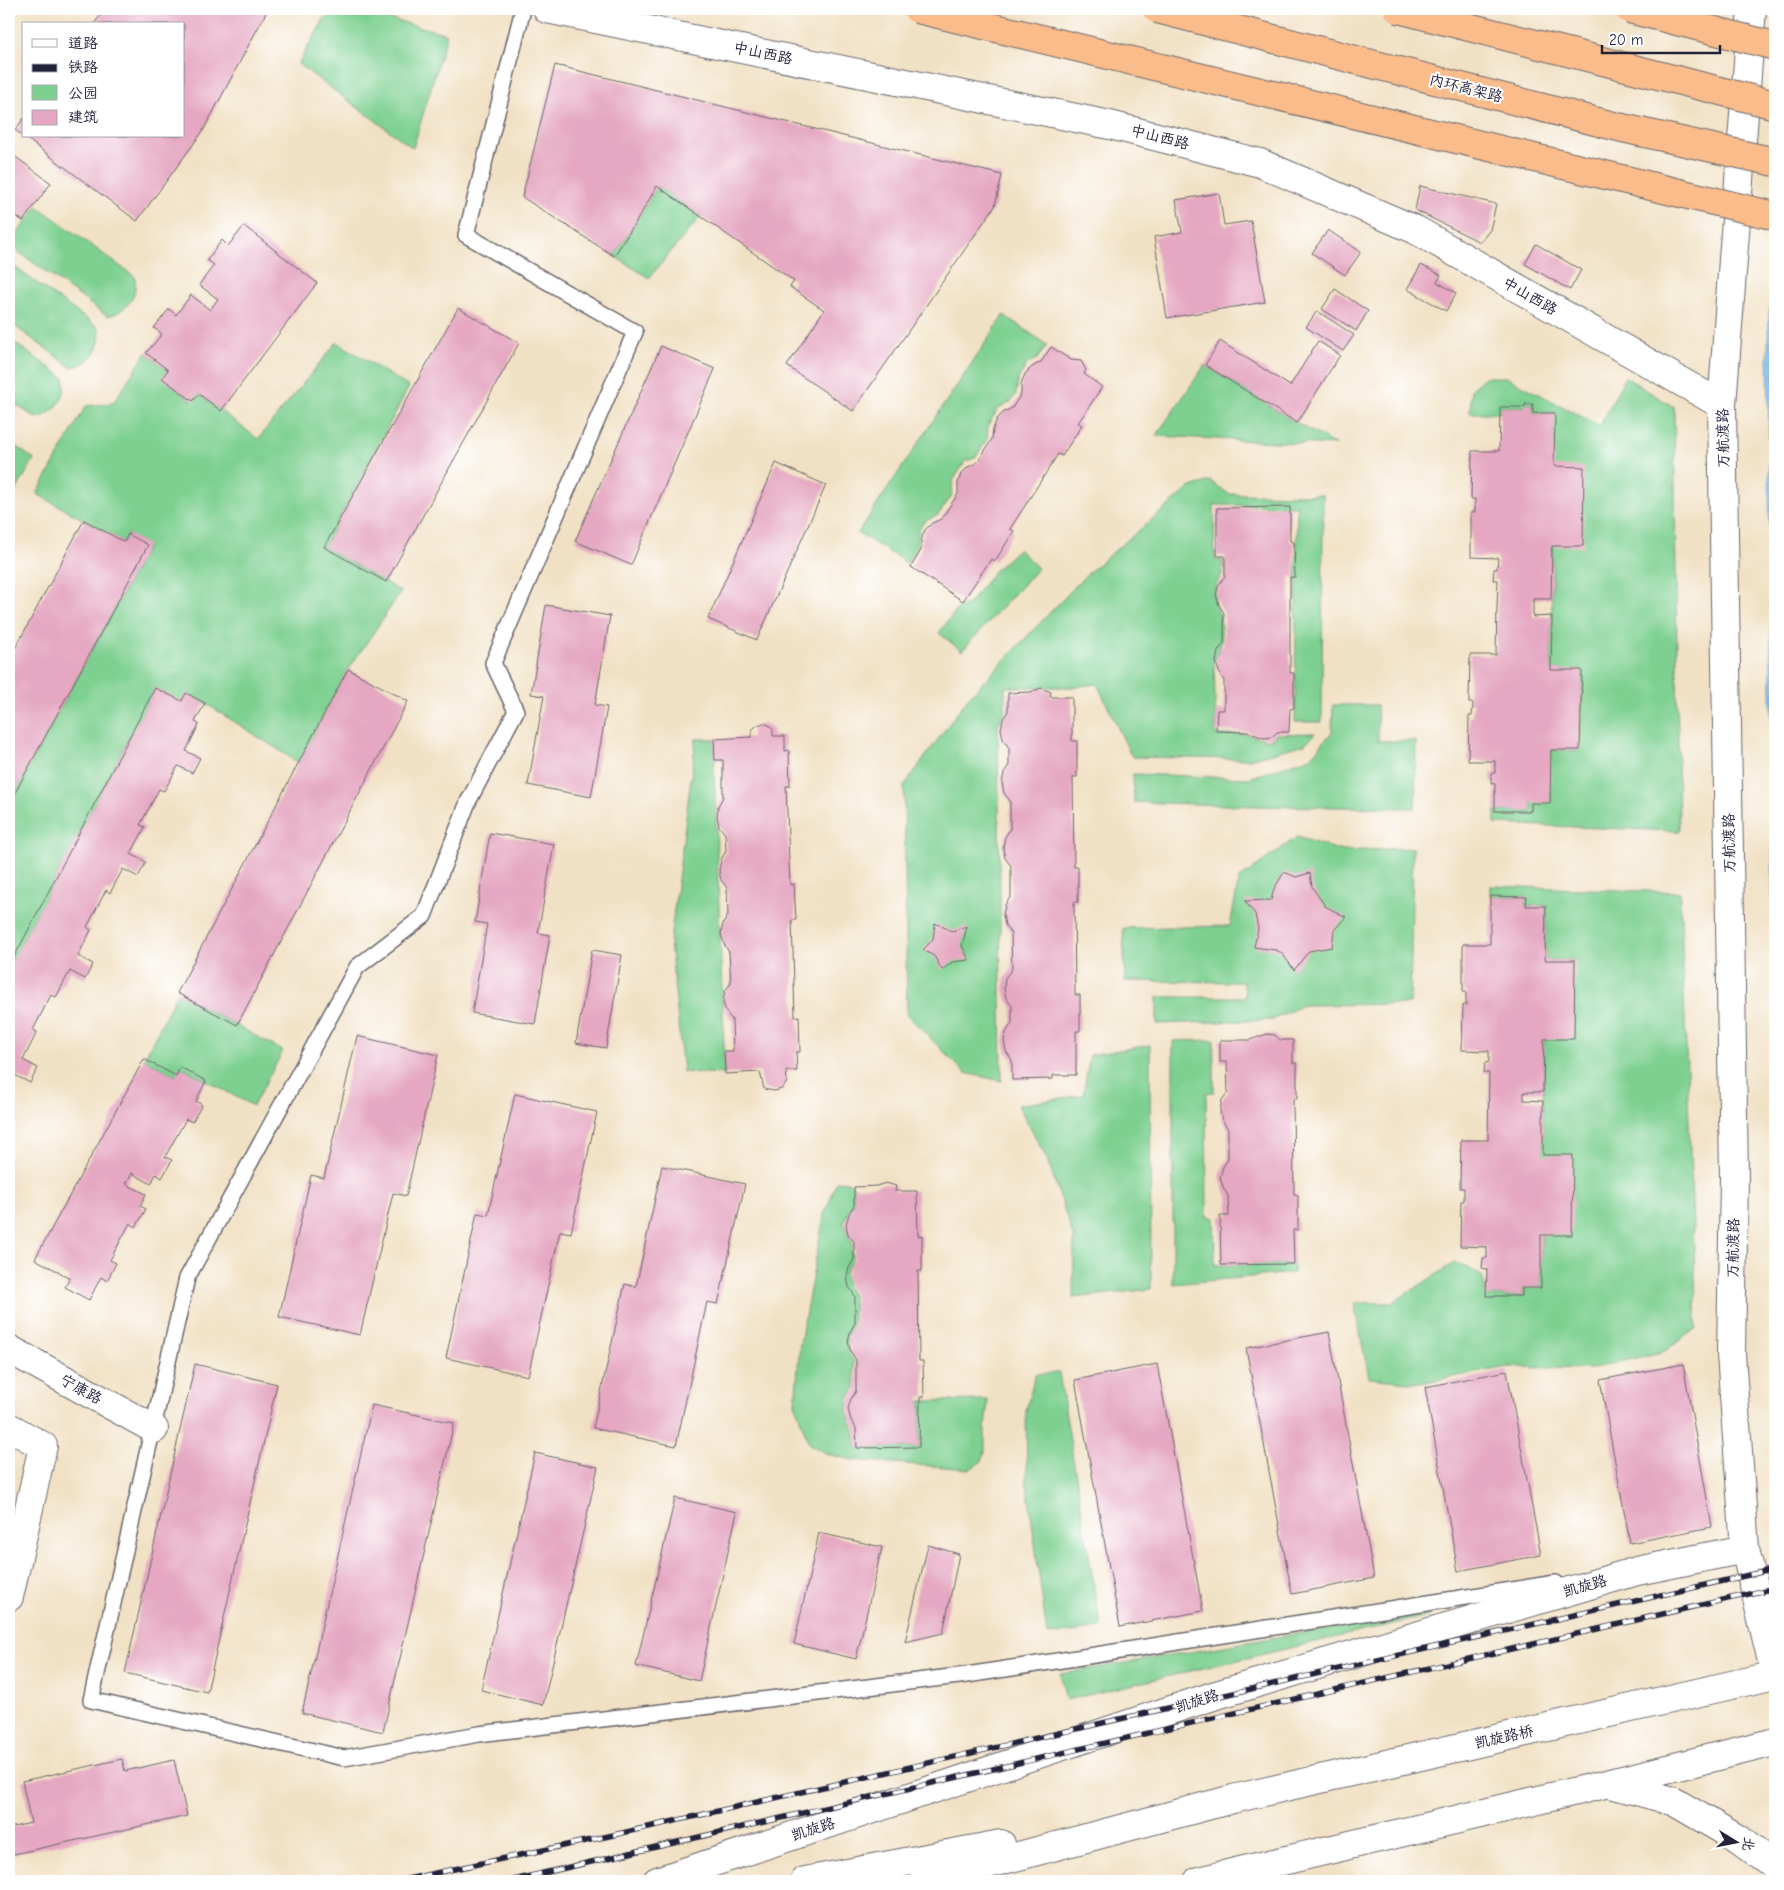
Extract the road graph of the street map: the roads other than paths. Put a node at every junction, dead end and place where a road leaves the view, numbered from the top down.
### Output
1 (524, 9) edge
2 (547, 9) edge
3 (917, 9) edge
4 (1158, 9) edge
5 (1398, 9) edge
6 (1629, 9) edge
7 (1752, 9) edge
8 (1775, 46) edge
9 (1775, 105) edge
10 (1775, 162) edge
11 (1775, 216) edge
12 (1722, 405) junction
13 (9, 1349) edge
14 (9, 1427) edge
15 (154, 1429) junction
16 (1745, 1549) junction
17 (1637, 1571) junction
18 (9, 1597) edge
19 (1775, 1674) edge
20 (1775, 1742) edge
21 (1610, 1783) junction
22 (1233, 1799) junction
23 (1775, 1866) edge
24 (656, 1881) edge
25 (805, 1881) edge
26 (924, 1881) edge
27 (1198, 1881) edge

1 - 15 lane
2 - 12 street, 中山西路
3 - 11 main road, bridge
4 - 10 main road, 内环高架路, bridge
5 - 9 main road, bridge
6 - 8 main road, bridge
7 - 12 street, 万航渡路
12 - 16 street, 万航渡路
13 - 15 street, 宁康路
14 - 18 street
15 - 17 lane
16 - 17 street, 凯旋路
16 - 19 street, 万航渡路
17 - 24 street, 凯旋路
19 - 22 street, 凯旋路桥
20 - 21 street
21 - 23 street
21 - 27 street
22 - 25 street
22 - 26 street

